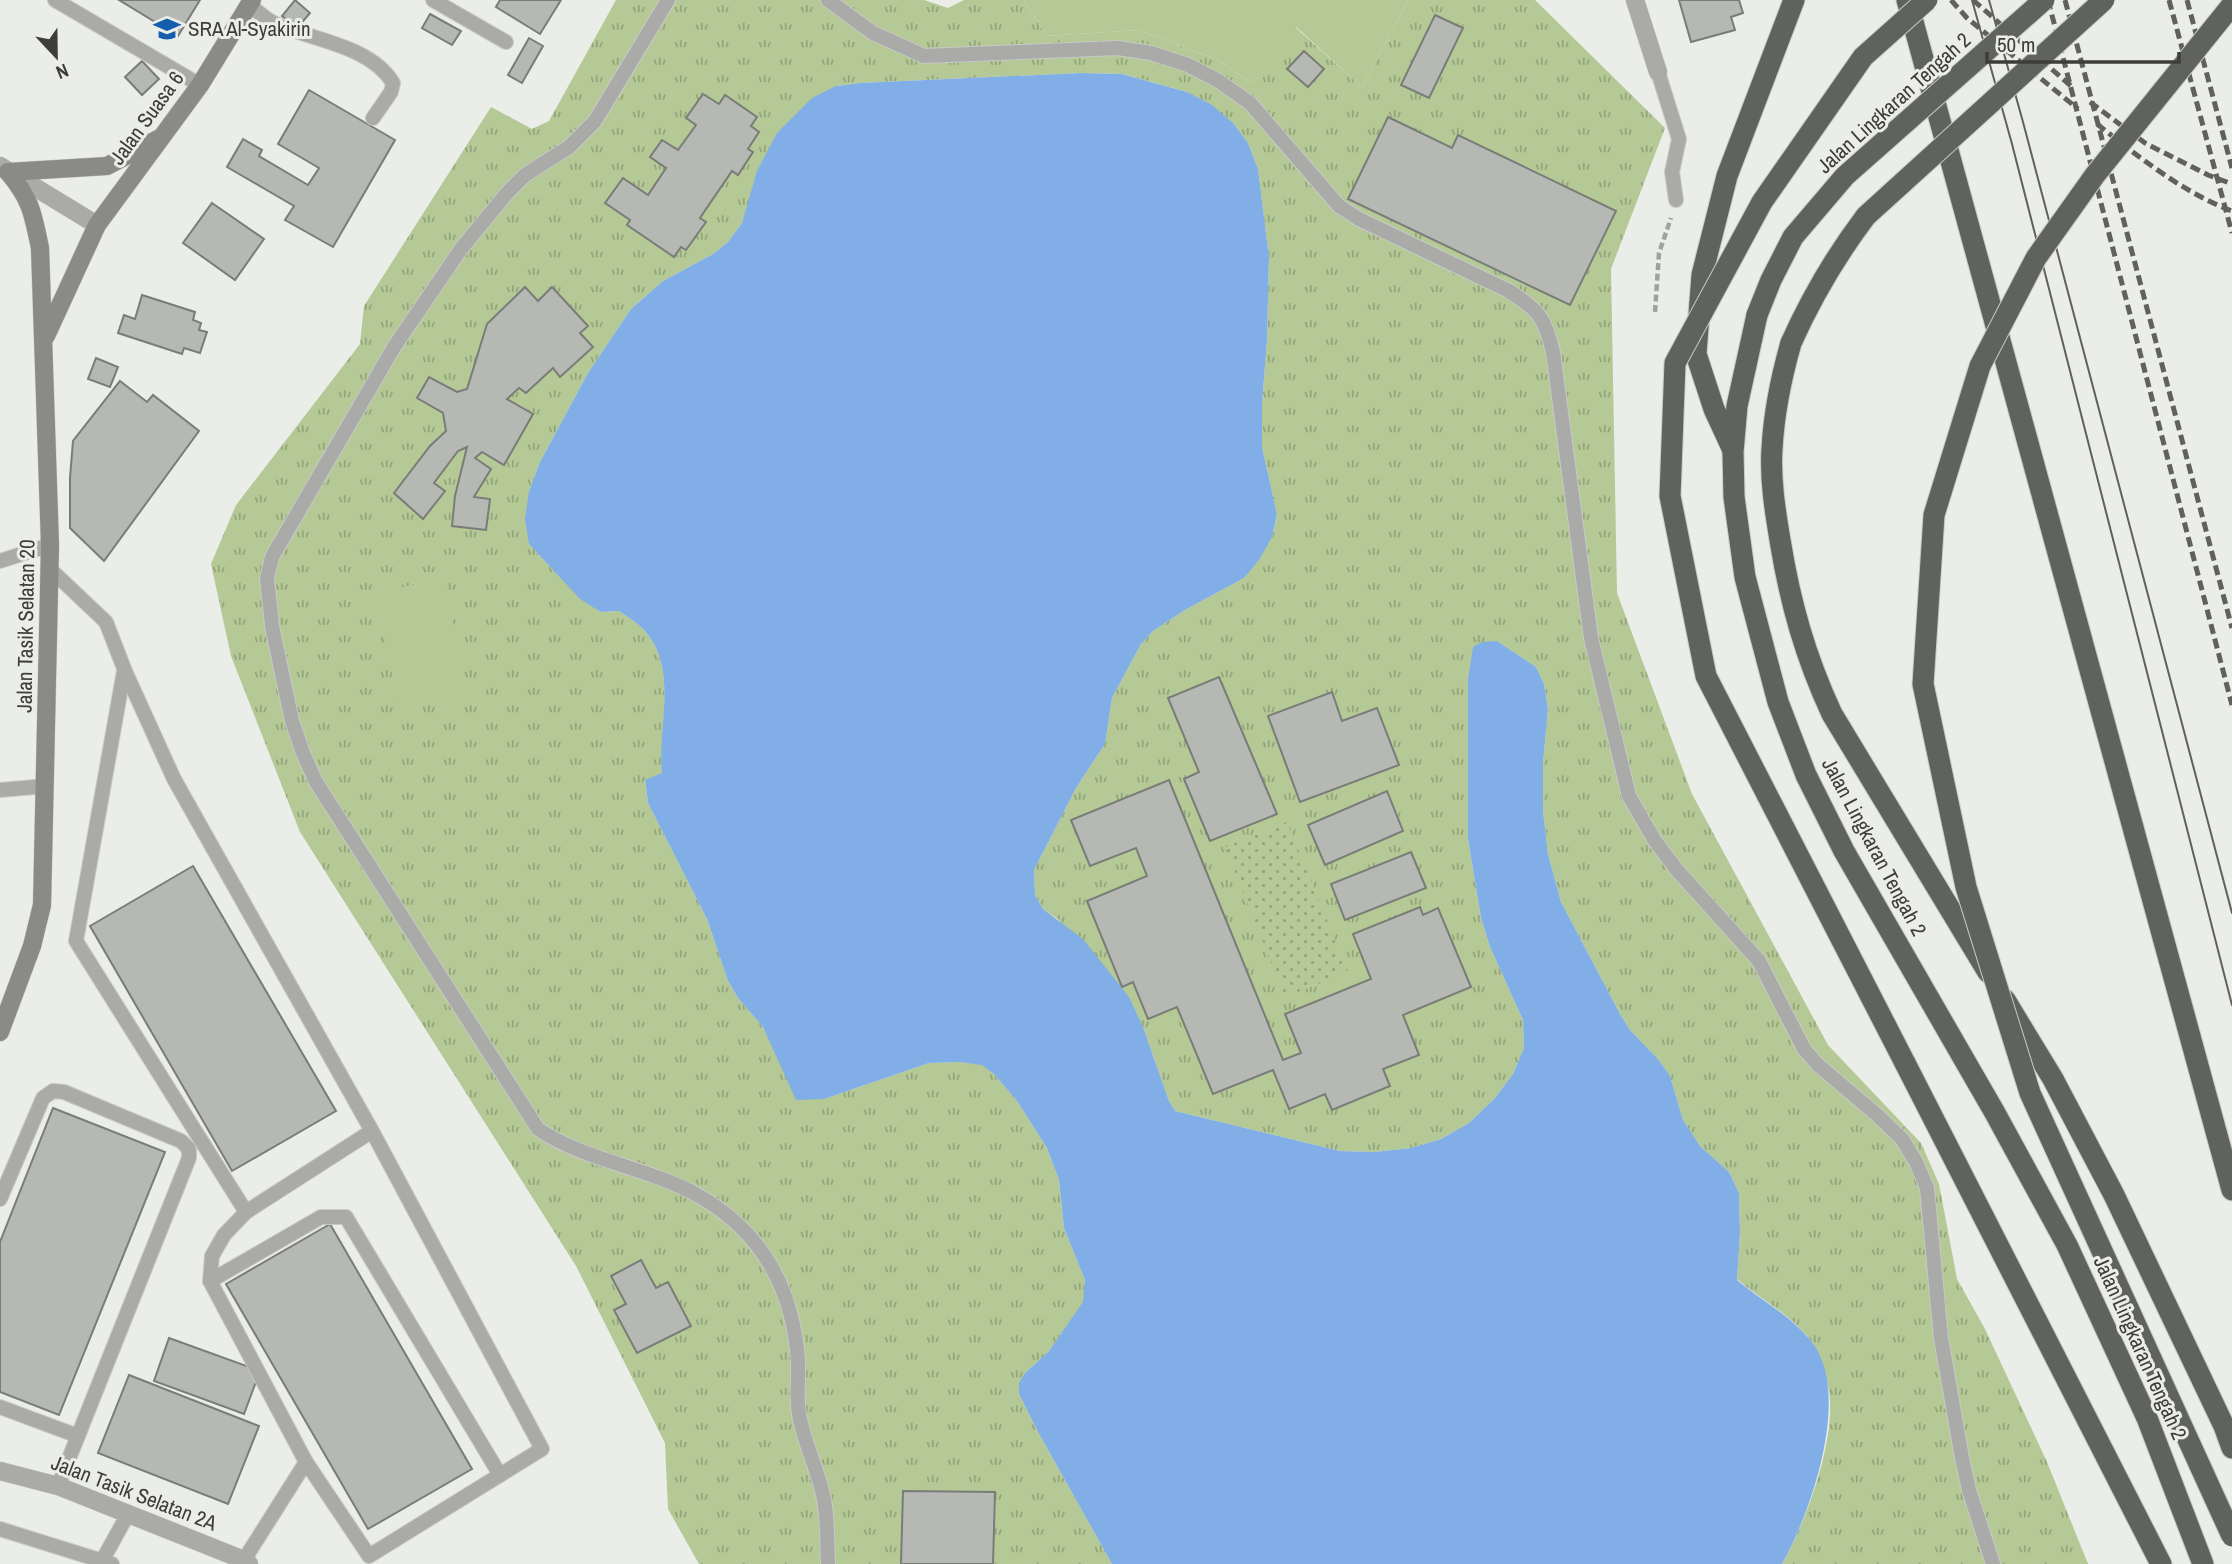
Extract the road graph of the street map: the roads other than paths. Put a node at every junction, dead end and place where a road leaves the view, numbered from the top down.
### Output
1 (55, 0) edge
2 (433, 0) edge
3 (668, 0) edge
4 (828, 0) edge
5 (1635, 0) edge
6 (1794, 0) edge
7 (1907, 0) edge
8 (1927, 0) edge
9 (2044, 0) edge
10 (2104, 0) edge
11 (251, 2) edge
12 (2232, 5) edge
13 (506, 42) dead end
14 (1658, 72) joint
15 (200, 85) junction
16 (373, 118) dead end
17 (163, 136) junction
18 (4, 169) edge
19 (1676, 200) road end
20 (97, 225) junction
21 (43, 341) junction
22 (1734, 452) junction
23 (51, 545) junction
24 (0, 561) edge
25 (50, 569) junction
26 (125, 671) junction
27 (46, 786) junction
28 (0, 790) edge
29 (0, 1032) edge
30 (372, 1131) junction
31 (2232, 1190) edge
32 (0, 1199) edge
33 (246, 1212) junction
34 (210, 1281) junction
35 (0, 1407) edge
36 (78, 1436) junction
37 (2232, 1448) edge
38 (306, 1462) junction
39 (0, 1471) edge
40 (500, 1475) junction
41 (58, 1486) junction
42 (128, 1514) junction
43 (0, 1529) edge
44 (2232, 1536) edge
45 (107, 1562) edge
46 (247, 1562) edge
47 (828, 1564) edge
48 (1993, 1564) edge
49 (2161, 1564) edge
50 (2203, 1564) edge

1 - 15 lane
2 - 13 lane
3 - 47 lane
4 - 48 lane
5 - 14 street
6 - 22 highway, bridge
7 - 31 highway
8 - 49 highway, bridge
9 - 22 highway, Jalan Lingkaran Tengah 2, bridge
10 - 37 highway, Jalan Lingkaran Tengah 2, bridge
11 - 15 street, Jalan Suasa 6
11 - 16 lane
12 - 44 highway, bridge
14 - 19 lane
15 - 17 street, Jalan Suasa 6
17 - 18 street
17 - 20 street, Jalan Suasa 6
18 - 20 street
18 - 21 street
20 - 21 street, Jalan Tasik Selatan 20
21 - 23 street, Jalan Tasik Selatan 20
22 - 50 highway, Jalan Lingkaran Tengah 2
23 - 24 lane
23 - 25 street, Jalan Tasik Selatan 20
25 - 26 lane
25 - 27 street, Jalan Tasik Selatan 20
26 - 30 lane
26 - 33 lane
27 - 28 lane
27 - 29 street, Jalan Tasik Selatan 20
30 - 33 lane
30 - 40 lane
32 - 36 lane
33 - 34 lane
34 - 38 lane
34 - 40 lane
35 - 36 lane
36 - 41 lane
38 - 40 lane
38 - 46 lane
39 - 41 street, Jalan Tasik Selatan 2A
41 - 42 street, Jalan Tasik Selatan 2A
42 - 45 lane
42 - 46 street, Jalan Tasik Selatan 2A
43 - 45 lane

